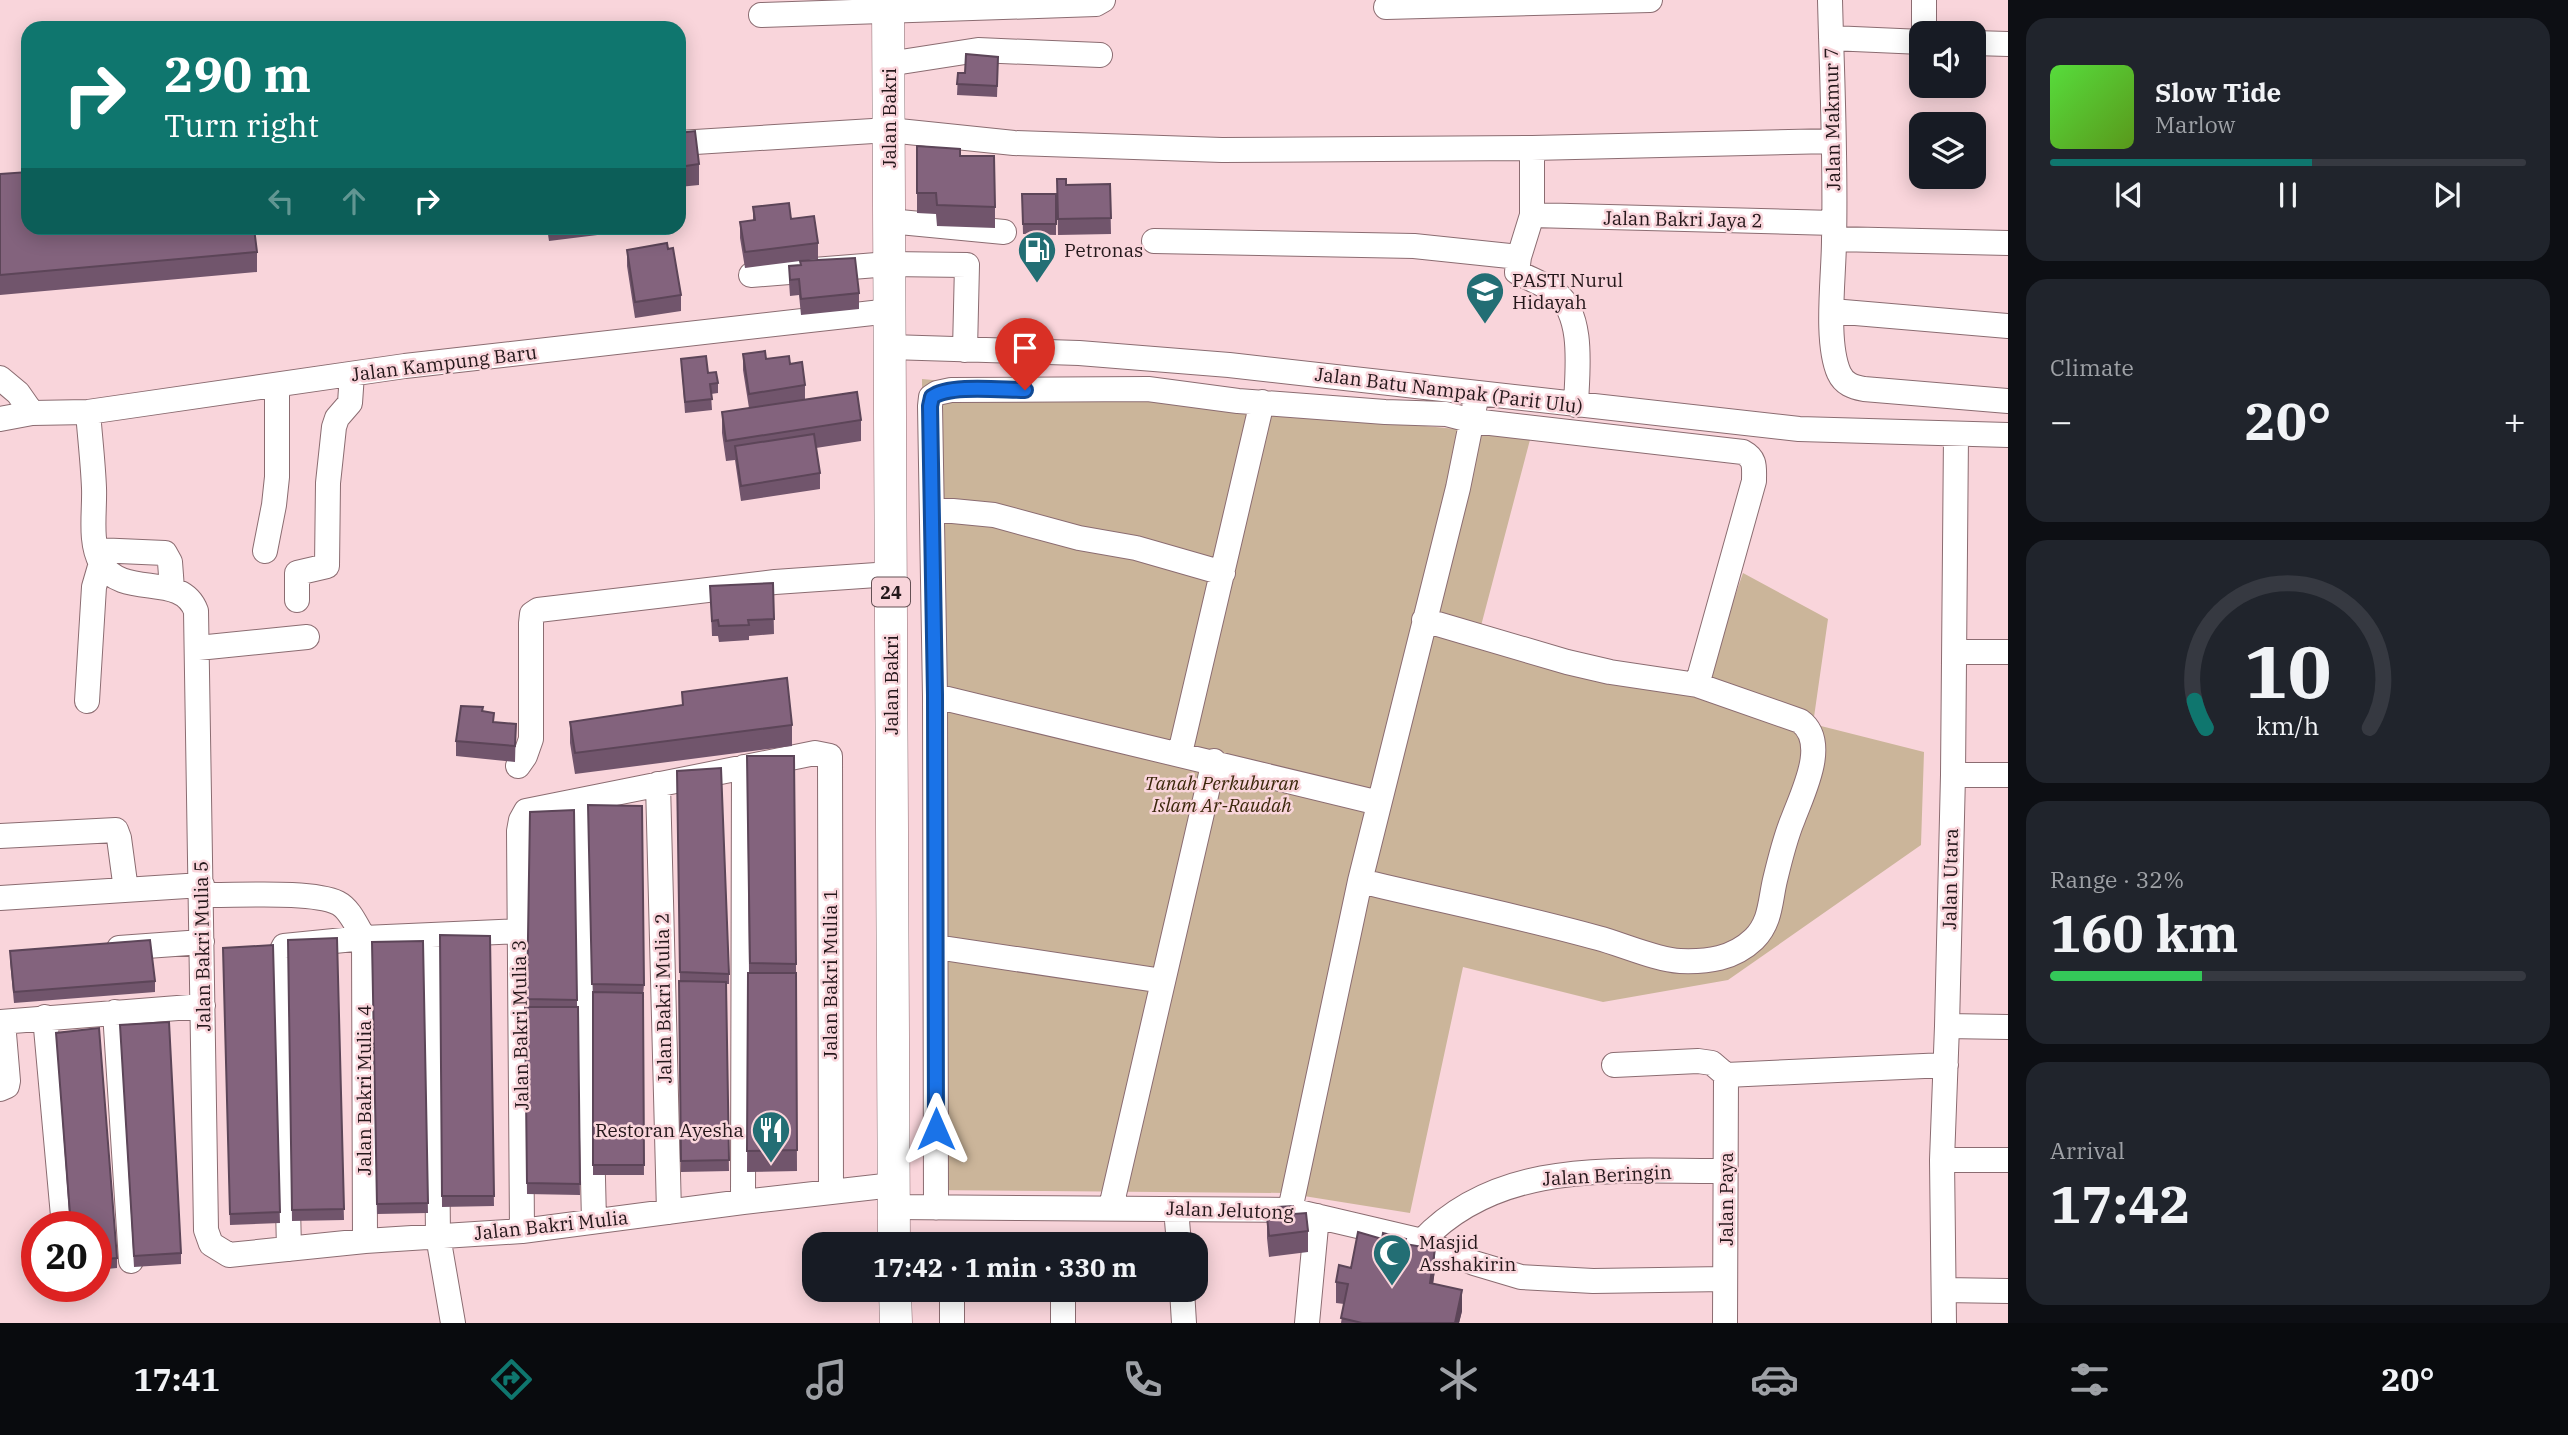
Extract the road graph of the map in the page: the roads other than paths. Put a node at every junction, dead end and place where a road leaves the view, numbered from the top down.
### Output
1 (1103, 0) edge
2 (1650, 0) edge
3 (1830, 0) edge
4 (1924, 0) edge
5 (888, 5) edge
6 (1386, 7) dead end
7 (761, 15) dead end
8 (1924, 21) edge
9 (1831, 38) junction
10 (1909, 41) edge
11 (1986, 43) edge
12 (2008, 44) edge
13 (1100, 55) dead end
14 (888, 64) junction
15 (889, 130) junction
16 (1833, 141) junction
17 (686, 143) edge
18 (1532, 148) junction
19 (1532, 215) junction
20 (889, 221) junction
21 (1834, 231) junction
22 (1004, 232) dead end
23 (1154, 241) dead end
24 (2008, 243) edge
25 (1519, 257) junction
26 (889, 264) junction
27 (751, 275) dead end
28 (890, 311) junction
29 (1832, 311) junction
30 (2008, 326) edge
31 (890, 347) junction
32 (965, 349) junction
33 (352, 374) junction
34 (0, 378) edge
35 (277, 385) junction
36 (1477, 393) junction
37 (2008, 401) edge
38 (1262, 402) junction
39 (1576, 405) junction
40 (88, 412) junction
41 (32, 413) junction
42 (0, 419) edge
43 (1473, 421) junction
44 (1956, 435) junction
45 (2008, 435) edge
46 (932, 509) junction
47 (265, 551) dead end
48 (99, 556) junction
49 (1223, 573) junction
50 (891, 574) junction
51 (172, 589) junction
52 (297, 600) dead end
53 (1424, 620) junction
54 (307, 637) dead end
55 (198, 648) junction
56 (1955, 652) junction
57 (2008, 652) edge
58 (1697, 685) junction
59 (935, 695) junction
60 (87, 701) dead end
61 (1180, 753) junction
62 (1214, 761) junction
63 (518, 766) dead end
64 (744, 767) junction
65 (1953, 775) junction
66 (2008, 775) edge
67 (658, 785) junction
68 (584, 800) junction
69 (1379, 803) junction
70 (0, 836) edge
71 (1360, 881) junction
72 (126, 890) junction
73 (202, 890) junction
74 (0, 898) edge
75 (519, 931) junction
76 (435, 936) junction
77 (363, 938) junction
78 (202, 943) junction
79 (936, 947) junction
80 (94, 950) edge
81 (1163, 981) junction
82 (203, 1006) junction
83 (115, 1012) junction
84 (46, 1017) junction
85 (2, 1022) edge
86 (1947, 1026) junction
87 (2008, 1027) edge
88 (1614, 1065) dead end
89 (1945, 1065) junction
90 (1726, 1075) junction
91 (0, 1089) edge
92 (1942, 1160) junction
93 (2008, 1160) edge
94 (1726, 1171) junction
95 (831, 1191) junction
96 (893, 1196) junction
97 (743, 1202) junction
98 (1111, 1207) junction
99 (936, 1208) junction
100 (1176, 1209) junction
101 (1290, 1210) junction
102 (63, 1211) edge
103 (668, 1212) junction
104 (1317, 1216) junction
105 (594, 1221) junction
106 (522, 1231) junction
107 (894, 1232) edge
108 (1178, 1232) edge
109 (438, 1236) junction
110 (365, 1241) junction
111 (1422, 1241) junction
112 (211, 1244) joint
113 (289, 1249) junction
114 (131, 1261) edge
115 (1725, 1279) junction
116 (1944, 1290) junction
117 (2008, 1291) edge
118 (895, 1302) edge
119 (952, 1302) edge
120 (1063, 1302) edge
121 (1183, 1302) edge
122 (453, 1323) edge
123 (896, 1323) edge
124 (952, 1323) edge
125 (1063, 1323) edge
126 (1184, 1323) edge
127 (1307, 1323) edge
128 (1725, 1323) edge
129 (1944, 1323) edge

1 - 5 street
2 - 6 street
3 - 9 street, Jalan Makmur 7
4 - 8 street
5 - 7 street
5 - 14 main road, Jalan Bakri / 24
9 - 10 street
9 - 16 street, Jalan Makmur 7
11 - 12 street
13 - 14 street
14 - 15 main road, Jalan Bakri / 24
15 - 17 street
15 - 18 street
15 - 20 main road, Jalan Bakri / 24
16 - 18 street
16 - 21 street, Jalan Makmur 7
18 - 19 street
19 - 21 street, Jalan Bakri Jaya 2
19 - 25 street
20 - 22 street
20 - 26 main road, Jalan Bakri / 24
21 - 24 street, Jalan Bakri Jaya 2
21 - 29 street, Jalan Makmur 7
23 - 25 street
25 - 39 street
26 - 27 street
26 - 28 main road, Jalan Bakri / 24
26 - 32 street
28 - 31 main road, Jalan Bakri / 24
28 - 33 street, Jalan Kampung Baru
29 - 30 street
29 - 37 street, Jalan Makmur 7
31 - 32 street, Jalan Batu Nampak (Parit Ulu)
31 - 50 main road, Jalan Bakri / 24
32 - 36 street, Jalan Batu Nampak (Parit Ulu)
33 - 35 street, Jalan Kampung Baru
33 - 52 street
34 - 41 street
35 - 40 street, Jalan Kampung Baru
35 - 47 street
36 - 39 street, Jalan Batu Nampak (Parit Ulu)
36 - 43 street
38 - 43 street
38 - 46 street
38 - 49 street
39 - 44 street, Jalan Batu Nampak (Parit Ulu)
40 - 41 street, Jalan Kampung Baru
40 - 48 street
41 - 42 street, Jalan Kampung Baru
43 - 53 street
43 - 58 street
44 - 45 street, Jalan Batu Nampak (Parit Ulu)
44 - 56 street, Jalan Utara
46 - 49 street
46 - 59 street
48 - 51 street
48 - 51 street
48 - 60 street
49 - 61 street
50 - 63 street
50 - 96 main road, Jalan Bakri / 24
51 - 55 street, Jalan Bakri Mulia 5
53 - 58 street
53 - 69 street
54 - 55 street
55 - 73 street, Jalan Bakri Mulia 5
56 - 57 street
56 - 65 street, Jalan Utara
58 - 71 street
59 - 61 street
59 - 79 street
61 - 62 street
62 - 69 street
62 - 81 street
64 - 67 street
64 - 95 street, Jalan Bakri Mulia 1
64 - 97 street
65 - 66 street
65 - 86 street, Jalan Utara
67 - 68 street
67 - 103 street, Jalan Bakri Mulia 2
68 - 75 street, Jalan Bakri Mulia 3
68 - 105 street
69 - 71 street
70 - 72 street
71 - 101 street
72 - 73 street
72 - 74 street
73 - 77 street
73 - 78 street, Jalan Bakri Mulia 5
75 - 76 street
75 - 106 street, Jalan Bakri Mulia 3
76 - 77 street
76 - 109 street
77 - 110 street, Jalan Bakri Mulia 4
77 - 113 street
78 - 80 street
78 - 82 street, Jalan Bakri Mulia 5
79 - 81 street
79 - 99 street
81 - 98 street
82 - 83 street
82 - 112 street, Jalan Bakri Mulia 5
83 - 84 street
83 - 114 street
84 - 85 street
84 - 102 street
85 - 91 street
86 - 87 street
86 - 89 street, Jalan Utara
88 - 90 street
89 - 90 street
89 - 92 street, Jalan Utara
90 - 94 street, Jalan Paya
92 - 93 street
92 - 116 street, Jalan Utara
94 - 111 street, Jalan Beringin
94 - 115 street, Jalan Paya
95 - 96 street, Jalan Bakri Mulia
95 - 97 street, Jalan Bakri Mulia
96 - 99 street, Jalan Jelutong
96 - 107 main road, Jalan Bakri / 24
97 - 103 street, Jalan Bakri Mulia
98 - 99 street, Jalan Jelutong
98 - 100 street, Jalan Jelutong
100 - 101 street, Jalan Jelutong
100 - 108 street
101 - 104 street, Jalan Jelutong
103 - 105 street, Jalan Bakri Mulia
104 - 111 street, Jalan Jelutong
104 - 127 street
105 - 106 street, Jalan Bakri Mulia
106 - 109 street, Jalan Bakri Mulia
109 - 110 street, Jalan Bakri Mulia
109 - 122 street
110 - 113 street, Jalan Bakri Mulia
111 - 115 street, Jalan Jelutong
112 - 113 street, Jalan Bakri Mulia
115 - 128 street, Jalan Paya
116 - 117 street
116 - 129 street, Jalan Utara
118 - 123 main road
119 - 124 street
120 - 125 street
121 - 126 street

